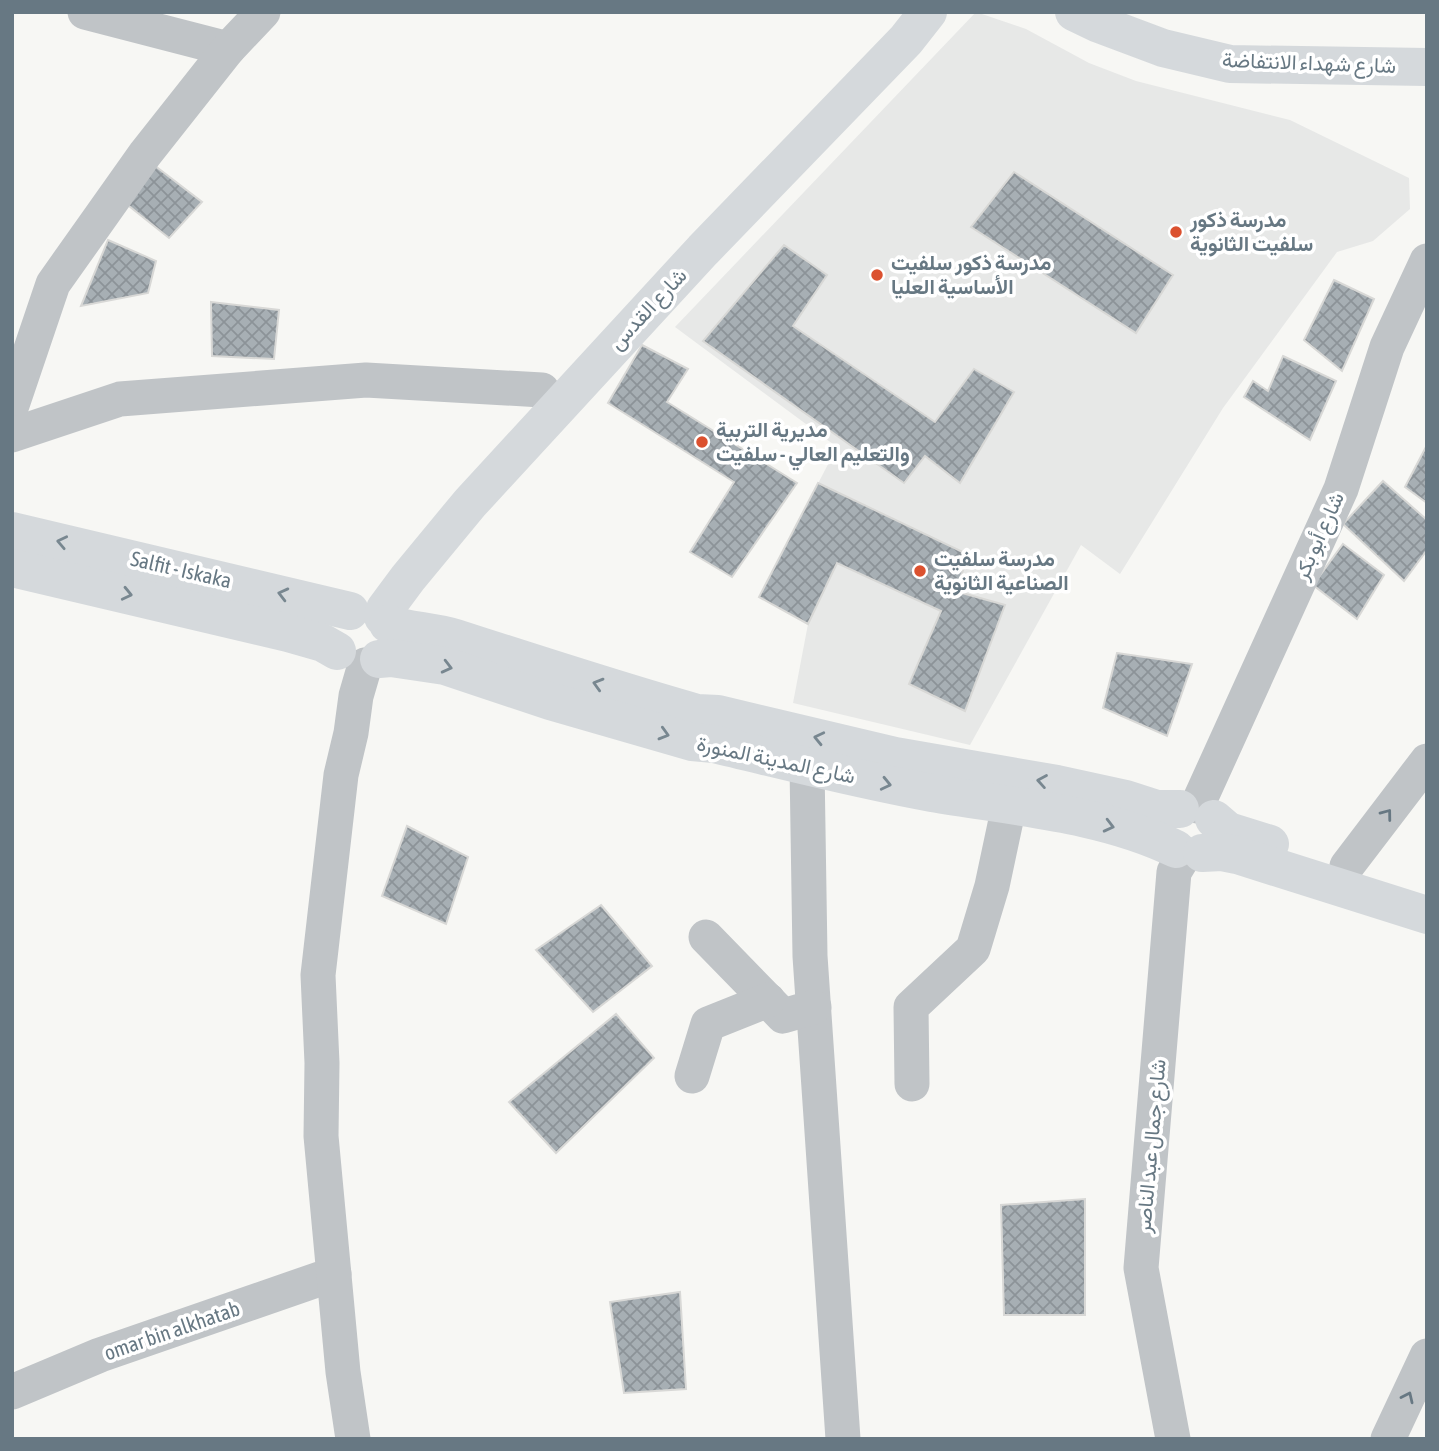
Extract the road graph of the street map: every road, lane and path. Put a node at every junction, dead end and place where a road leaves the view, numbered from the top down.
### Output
1 (85, 12) edge
2 (263, 12) edge
3 (901, 12) edge
4 (928, 12) edge
5 (1074, 12) edge
6 (228, 49) junction
7 (1427, 67) edge
8 (1426, 266) edge
9 (542, 390) junction
10 (12, 405) edge
11 (12, 435) edge
12 (12, 531) edge
13 (12, 568) edge
14 (366, 633) junction
15 (1427, 761) edge
16 (807, 766) junction
17 (1009, 806) junction
18 (1192, 832) junction
19 (1347, 866) junction
20 (1427, 890) edge
21 (1427, 915) edge
22 (706, 937) dead end
23 (768, 1000) junction
24 (814, 1007) junction
25 (692, 1076) dead end
26 (912, 1084) dead end
27 (334, 1274) junction
28 (1427, 1356) edge
29 (12, 1392) edge
30 (353, 1439) edge
31 (844, 1439) edge
32 (1173, 1439) edge
33 (1388, 1439) edge

1 - 6 street
2 - 6 street
3 - 9 main road, شارع القدس
4 - 14 main road, شارع القدس
5 - 7 main road, شارع شهداء الانتفاضة
6 - 10 street
8 - 18 street, شارع أبو بكر
9 - 11 street
9 - 14 main road, شارع القدس
14 -> 12 main road, Salfit - Iskaka
13 -> 14 main road, Salfit - Iskaka
14 -> 16 main road, شارع المدينة المنورة
18 -> 14 main road, شارع المدينة المنورة
14 - 27 street
19 -> 15 street
16 -> 17 main road, شارع المدينة المنورة
16 - 24 street
17 -> 18 main road, شارع المدينة المنورة
17 - 26 street
18 - 19 main road
18 - 21 main road, شارع المدينة المنورة
18 - 32 street, شارع جمال عبد الناصر
19 - 20 main road
22 - 23 street
23 - 24 street
23 - 25 street
24 - 31 street
27 - 29 street, omar bin alkhatab
27 - 30 street
33 -> 28 street

